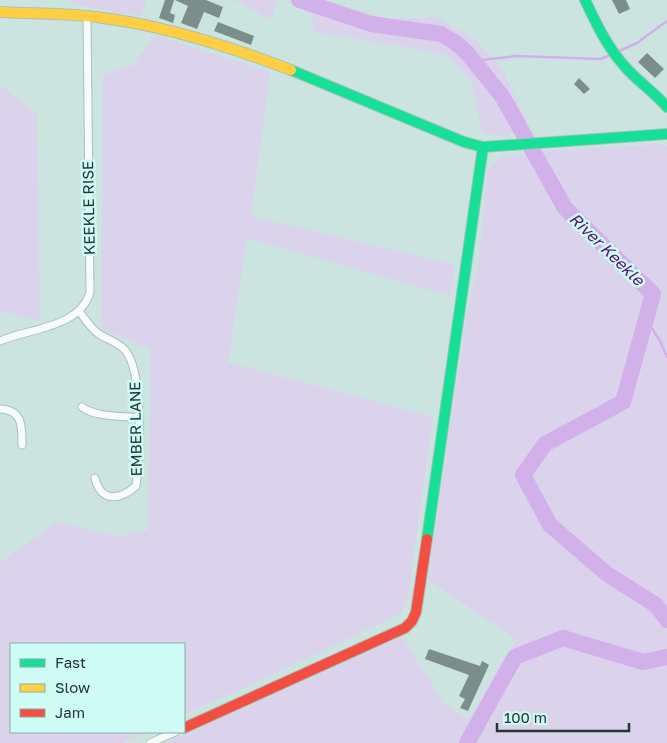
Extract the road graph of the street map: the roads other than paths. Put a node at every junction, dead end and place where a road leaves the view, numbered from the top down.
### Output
1 (585, 0) edge
2 (0, 12) edge
3 (87, 17) junction
4 (667, 107) edge
5 (667, 134) edge
6 (483, 147) junction
7 (79, 311) junction
8 (0, 341) edge
9 (82, 407) dead end
10 (0, 409) edge
11 (138, 418) junction
12 (22, 445) dead end
13 (95, 478) dead end
14 (185, 728) edge
15 (173, 733) edge
16 (150, 743) edge

1 - 4 street
2 - 3 street
3 - 6 street
3 - 7 street, KEEKLE RISE
5 - 6 street
6 - 14 street
7 - 8 street
7 - 11 street, EMBER LANE
9 - 11 street
10 - 12 street
11 - 13 street, EMBER LANE
15 - 16 street

